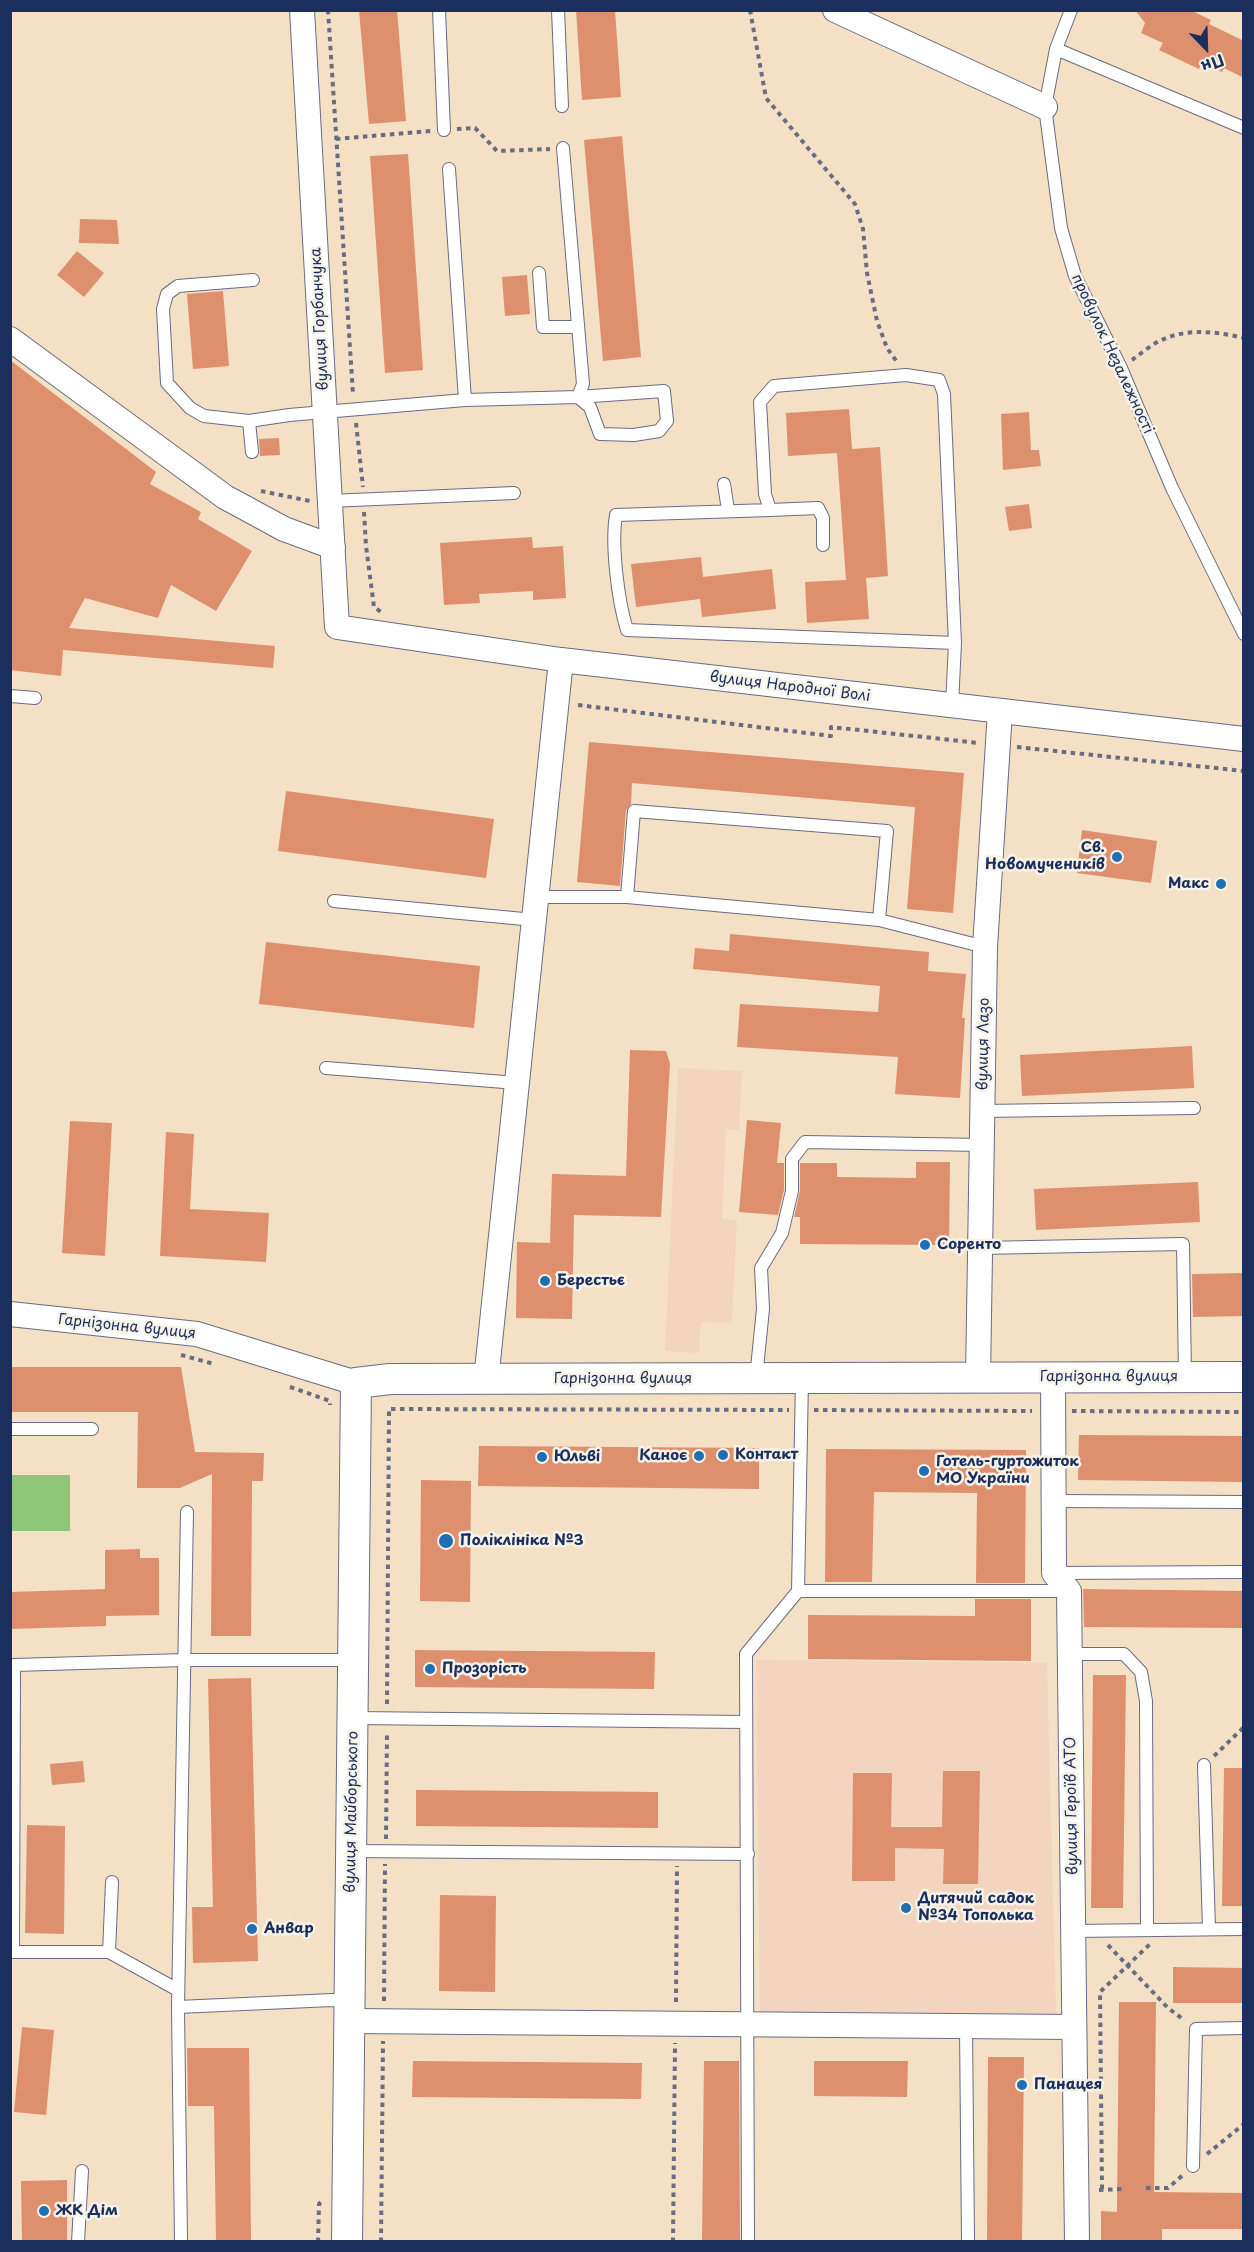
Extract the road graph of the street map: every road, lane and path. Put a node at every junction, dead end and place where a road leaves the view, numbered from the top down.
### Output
1 (302, 10) edge
2 (439, 10) edge
3 (558, 10) edge
4 (750, 10) edge
5 (1071, 10) edge
6 (841, 12) edge
7 (1056, 49) junction
8 (562, 106) dead end
9 (1045, 107) junction
10 (1244, 128) edge
11 (444, 130) junction
12 (336, 139) dead end
13 (563, 148) joint
14 (449, 169) dead end
15 (539, 273) dead end
16 (253, 280) dead end
17 (579, 327) junction
18 (1244, 338) edge
19 (10, 339) edge
20 (1121, 368) junction
21 (906, 375) junction
22 (578, 398) junction
23 (465, 400) junction
24 (325, 412) junction
25 (249, 421) junction
26 (252, 452) dead end
27 (724, 484) dead end
28 (514, 493) dead end
29 (330, 501) junction
30 (728, 510) junction
31 (770, 510) junction
32 (824, 545) dead end
33 (333, 546) junction
34 (337, 627) joint
35 (1244, 634) edge
36 (955, 643) junction
37 (561, 660) junction
38 (10, 696) edge
39 (35, 698) dead end
40 (556, 702) junction
41 (952, 705) junction
42 (1000, 711) junction
43 (1244, 740) edge
44 (998, 745) junction
45 (1244, 771) edge
46 (627, 897) junction
47 (334, 901) dead end
48 (535, 909) junction
49 (879, 920) junction
50 (985, 947) junction
51 (326, 1068) dead end
52 (517, 1083) junction
53 (1194, 1108) dead end
54 (983, 1111) junction
55 (982, 1144) junction
56 (981, 1248) junction
57 (10, 1314) edge
58 (172, 1353) dead end
59 (217, 1365) dead end
60 (978, 1377) junction
61 (1053, 1377) junction
62 (1185, 1377) junction
63 (1244, 1377) edge
64 (756, 1378) junction
65 (802, 1378) junction
66 (486, 1380) junction
67 (356, 1383) junction
68 (283, 1385) dead end
69 (330, 1411) dead end
70 (10, 1429) edge
71 (92, 1429) dead end
72 (1054, 1501) junction
73 (1244, 1502) edge
74 (187, 1512) dead end
75 (1244, 1572) edge
76 (1061, 1582) junction
77 (798, 1591) junction
78 (1070, 1654) junction
79 (184, 1660) junction
80 (353, 1660) junction
81 (353, 1718) junction
82 (746, 1722) junction
83 (1244, 1727) edge
84 (1204, 1765) joint
85 (351, 1851) junction
86 (748, 1854) junction
87 (112, 1882) dead end
88 (1209, 1928) junction
89 (1166, 1929) junction
90 (1244, 1929) edge
91 (1147, 1930) junction
92 (1084, 1931) junction
93 (109, 1952) junction
94 (1127, 1966) junction
95 (178, 1990) junction
96 (178, 2007) junction
97 (350, 2011) junction
98 (749, 2024) junction
99 (966, 2026) junction
100 (1074, 2026) junction
101 (1244, 2028) edge
102 (1196, 2029) junction
103 (1193, 2166) dead end
104 (82, 2171) dead end
105 (1122, 2189) dead end
106 (326, 2198) dead end
107 (78, 2241) edge
108 (181, 2241) edge
109 (318, 2241) edge
110 (347, 2241) edge
111 (748, 2241) edge
112 (968, 2241) edge
113 (1077, 2241) edge

1 - 24 street, вулиця Горбанчука
2 - 11 lane
3 - 8 lane
4 - 21 path
5 - 7 lane, провулок Незалежності
6 - 9 street
7 - 9 lane, провулок Незалежності
7 - 10 lane
9 - 20 lane, провулок Незалежності
11 - 12 path
11 - 13 path
13 - 17 lane
14 - 23 lane
15 - 17 lane
16 - 25 lane
17 - 22 lane
18 - 20 path
19 - 33 street
20 - 35 lane, провулок Незалежності
21 - 31 lane
21 - 36 lane
22 - 22 lane
22 - 23 lane
23 - 24 lane
24 - 25 lane
24 - 29 street, вулиця Горбанчука
25 - 26 lane
27 - 30 lane
28 - 29 lane
29 - 33 street, вулиця Горбанчука
30 - 31 lane
30 - 36 lane
31 - 32 lane
33 - 34 street, вулиця Горбанчука
34 - 37 street, вулиця Народної Волі
36 - 41 lane
37 - 40 street
37 - 41 street, вулиця Народної Волі
38 - 39 lane
40 - 44 path
40 - 48 street
41 - 42 street, вулиця Народної Волі
42 - 43 street, вулиця Народної Волі
42 - 44 street, вулиця Лазо
44 - 45 path
44 - 50 street, вулиця Лазо
46 - 48 lane
46 - 49 lane
46 - 49 lane
47 - 48 lane
48 - 52 street
49 - 50 lane
50 - 54 street, вулиця Лазо
51 - 52 lane
52 - 66 street
53 - 54 lane
54 - 55 street, вулиця Лазо
55 - 56 street, вулиця Лазо
55 - 64 lane
56 - 60 street, вулиця Лазо
56 - 62 lane
57 - 67 street, Гарнізонна вулиця
58 - 59 path
60 - 61 street, Гарнізонна вулиця
60 - 65 street, Гарнізонна вулиця
61 - 62 street, Гарнізонна вулиця
61 - 72 street, вулиця Героїв АТО
62 - 63 street, Гарнізонна вулиця
64 - 65 street, Гарнізонна вулиця
64 - 66 street, Гарнізонна вулиця
65 - 77 lane
66 - 67 street, Гарнізонна вулиця
67 - 80 street, вулиця Майборського
68 - 69 path
70 - 71 lane
72 - 73 lane
72 - 76 street, вулиця Героїв АТО
74 - 79 lane
75 - 76 lane
76 - 77 lane
76 - 78 street, вулиця Героїв АТО
77 - 82 lane
78 - 91 lane
78 - 92 street, вулиця Героїв АТО
79 - 80 lane
79 - 93 lane
79 - 95 lane
80 - 81 street, вулиця Майборського
81 - 82 lane
81 - 85 street, вулиця Майборського
82 - 86 lane
83 - 84 path
84 - 88 lane
85 - 86 lane
85 - 97 street, вулиця Майборського
86 - 98 lane
87 - 93 lane
88 - 89 lane
88 - 90 lane
89 - 91 lane
89 - 94 path
91 - 92 lane
92 - 94 path
92 - 100 street, вулиця Героїв АТО
93 - 95 lane
94 - 102 path
94 - 105 path
95 - 96 lane
96 - 97 lane
96 - 108 lane
97 - 98 street
97 - 110 street, вулиця Майборського
98 - 99 street
98 - 111 lane
99 - 100 street
99 - 112 lane
100 - 113 street, вулиця Героїв АТО
101 - 102 lane
102 - 103 lane
104 - 107 lane
106 - 109 path

